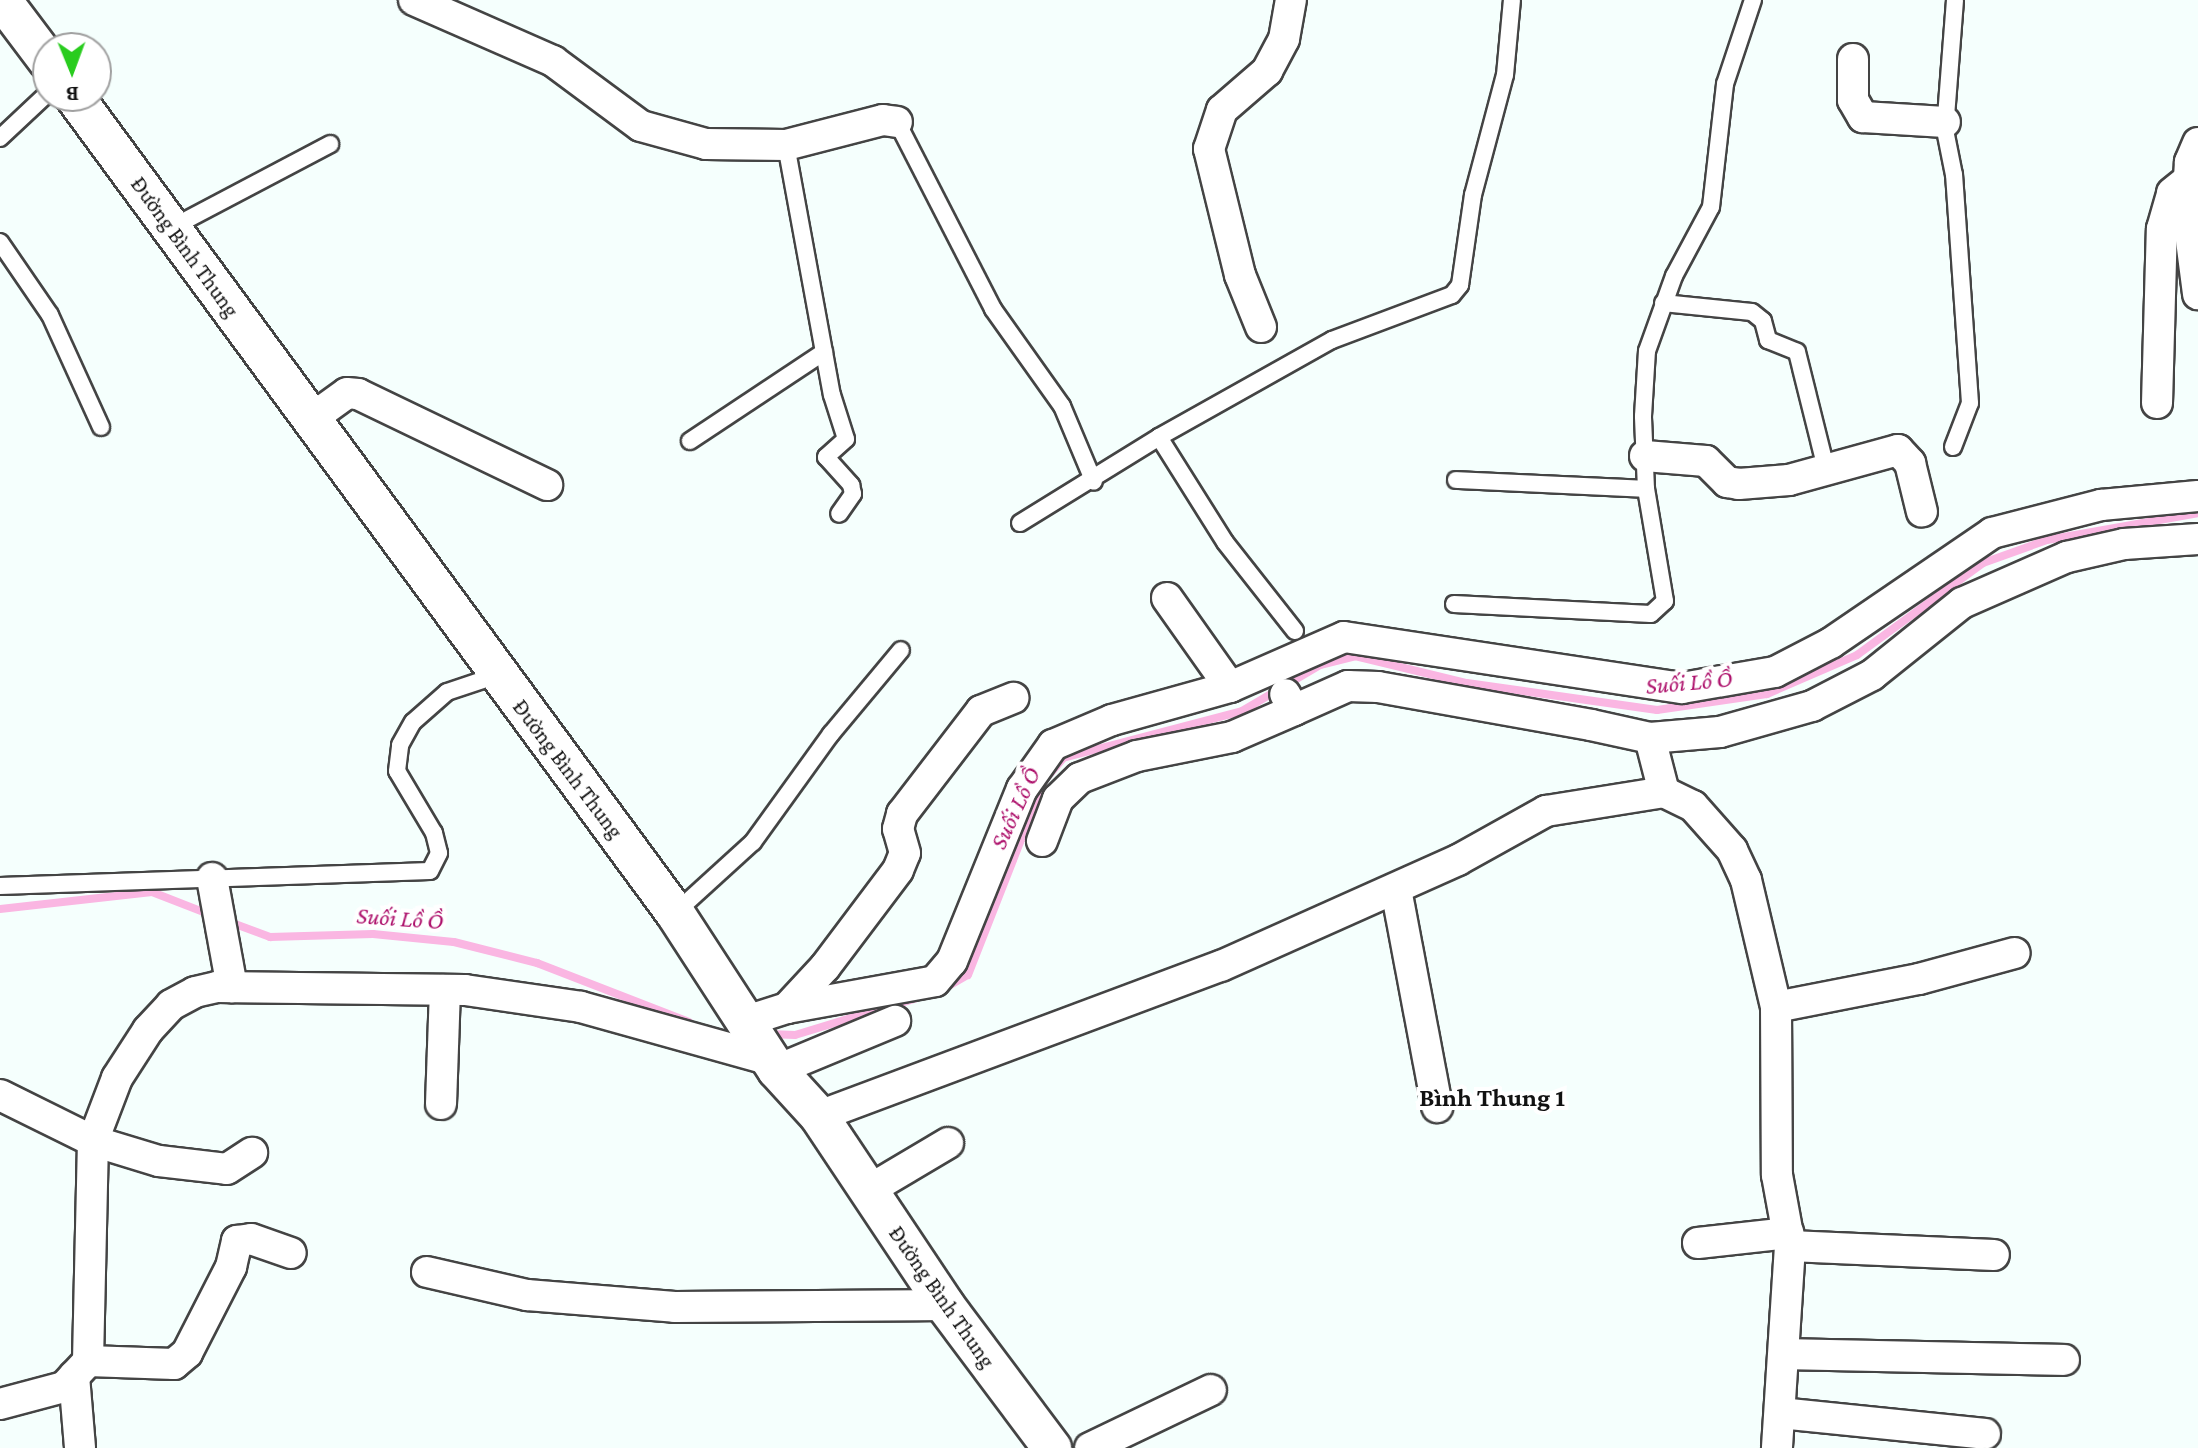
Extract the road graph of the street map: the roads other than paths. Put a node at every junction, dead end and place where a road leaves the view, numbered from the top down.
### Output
1 (2, 0) edge
2 (414, 0) edge
3 (1291, 0) edge
4 (1512, 0) edge
5 (1753, 0) edge
6 (1955, 0) edge
7 (32, 40) edge
8 (1853, 59) dead end
9 (32, 108) edge
10 (86, 112) edge
11 (897, 122) joint
12 (1945, 122) junction
13 (0, 138) edge
14 (2198, 143) edge
15 (330, 144) dead end
16 (786, 145) junction
17 (2189, 179) junction
18 (171, 228) junction
19 (0, 242) edge
20 (2196, 291) edge
21 (2159, 301) junction
22 (1663, 303) junction
23 (1261, 327) dead end
24 (824, 352) junction
25 (2157, 403) dead end
26 (311, 419) junction
27 (101, 427) dead end
28 (1159, 437) junction
29 (690, 441) dead end
30 (1953, 447) dead end
31 (1645, 456) junction
32 (1826, 468) junction
33 (1456, 480) dead end
34 (1094, 482) junction
35 (547, 485) dead end
36 (1646, 489) junction
37 (2198, 496) edge
38 (1922, 512) dead end
39 (839, 514) dead end
40 (1020, 523) dead end
41 (2198, 539) edge
42 (1167, 598) dead end
43 (1454, 604) dead end
44 (1295, 631) dead end
45 (901, 650) dead end
46 (1272, 672) junction
47 (498, 675) junction
48 (1230, 687) junction
49 (1014, 698) dead end
50 (1292, 707) junction
51 (1650, 738) junction
52 (1664, 792) junction
53 (1042, 841) dead end
54 (0, 886) edge
55 (213, 889) junction
56 (1396, 889) junction
57 (675, 913) junction
58 (2015, 953) dead end
59 (232, 987) junction
60 (445, 990) junction
61 (1776, 1007) junction
62 (787, 1008) junction
63 (895, 1021) dead end
64 (761, 1047) junction
65 (0, 1095) edge
66 (441, 1104) dead end
67 (1437, 1107) dead end
68 (819, 1116) junction
69 (93, 1141) junction
70 (948, 1143) dead end
71 (252, 1153) dead end
72 (869, 1190) junction
73 (1789, 1239) junction
74 (1698, 1243) dead end
75 (291, 1253) dead end
76 (1994, 1255) dead end
77 (427, 1272) dead end
78 (945, 1305) junction
79 (1785, 1354) junction
80 (2064, 1360) dead end
81 (81, 1368) junction
82 (1211, 1390) dead end
83 (0, 1404) edge
84 (1780, 1413) junction
85 (1985, 1434) dead end
86 (80, 1448) edge
87 (1052, 1448) edge
88 (1090, 1448) edge
89 (1777, 1448) edge

1 - 7 street
2 - 16 street
3 - 23 street
4 - 28 lane
5 - 22 lane
6 - 12 lane
8 - 12 street
9 - 13 lane
10 - 18 street, Đường Bình Thung
11 - 16 street
11 - 34 lane
12 - 30 lane
14 - 17 street
15 - 18 lane
16 - 24 lane
17 - 20 street
17 - 21 street
18 - 26 street, Đường Bình Thung
19 - 27 lane
20 - 21 street
21 - 25 street
22 - 31 lane
22 - 32 lane
24 - 29 lane
24 - 39 lane
26 - 35 street
26 - 47 street, Đường Bình Thung
28 - 34 lane
28 - 44 lane
31 - 32 street
31 - 36 lane
32 - 38 street
33 - 36 lane
34 - 40 lane
36 - 43 lane
37 - 46 street
41 - 51 street
42 - 48 street
45 - 57 lane
46 - 48 street
46 - 50 street
47 - 55 lane
47 - 57 street, Đường Bình Thung
48 - 62 street
49 - 62 street
50 - 51 street
50 - 53 street
51 - 52 street
52 - 56 street
52 - 61 street
54 - 55 lane
55 - 59 street
56 - 67 street
56 - 68 street
57 - 64 street, Đường Bình Thung
58 - 61 street
59 - 60 street
59 - 69 street
60 - 64 street
60 - 66 street
61 - 73 street
62 - 64 street
63 - 64 street
64 - 68 street, Đường Bình Thung
65 - 69 street
68 - 72 street, Đường Bình Thung
69 - 71 street
69 - 81 street
70 - 72 street
72 - 78 street, Đường Bình Thung
73 - 74 street
73 - 76 street
73 - 79 street
75 - 81 street
77 - 78 street
78 - 87 street, Đường Bình Thung
79 - 80 street
79 - 84 street
81 - 83 street
81 - 86 street
82 - 88 street
84 - 85 street
84 - 89 street

